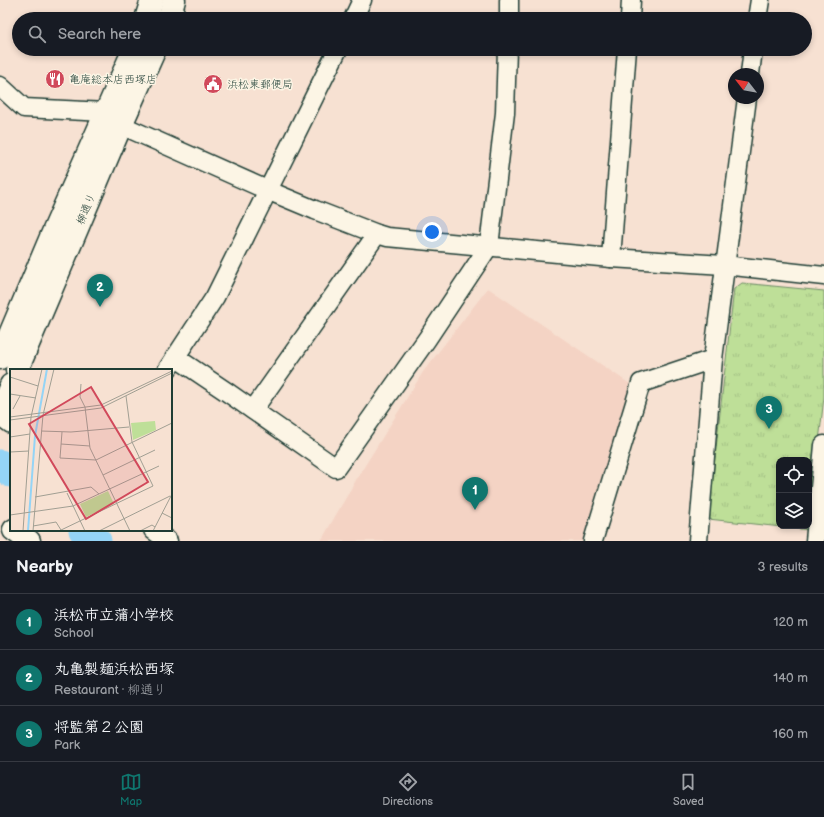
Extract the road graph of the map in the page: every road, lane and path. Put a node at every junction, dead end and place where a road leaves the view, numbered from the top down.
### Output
1 (152, 0) edge
2 (174, 0) edge
3 (362, 0) edge
4 (509, 0) edge
5 (631, 0) edge
6 (760, 0) edge
7 (148, 12) edge
8 (171, 12) edge
9 (356, 12) edge
10 (509, 12) edge
11 (630, 12) edge
12 (758, 12) edge
13 (132, 56) edge
14 (151, 56) edge
15 (335, 56) edge
16 (508, 56) edge
17 (626, 56) edge
18 (752, 56) edge
19 (751, 68) edge
20 (0, 86) edge
21 (746, 104) edge
22 (113, 119) junction
23 (268, 190) junction
24 (377, 234) junction
25 (489, 246) junction
26 (611, 258) junction
27 (724, 266) junction
28 (824, 276) edge
29 (0, 358) edge
30 (713, 359) junction
31 (171, 364) edge
32 (17, 369) edge
33 (10, 387) edge
34 (253, 410) junction
35 (0, 411) edge
36 (0, 416) edge
37 (10, 423) edge
38 (824, 446) edge
39 (0, 520) edge
40 (10, 527) edge
41 (15, 531) edge
42 (154, 531) edge
43 (29, 541) edge
44 (168, 541) edge
45 (592, 541) edge
46 (698, 541) edge
47 (815, 541) edge

1 - 7 street
2 - 8 street
3 - 9 street
4 - 10 street
5 - 11 street
6 - 12 street
13 - 22 street, 柳通り
14 - 22 street, 柳通り
15 - 23 street
16 - 25 street
17 - 26 street
18 - 19 street
20 - 22 street
21 - 27 street
22 - 23 street
22 - 29 street, 柳通り
22 - 32 street, 柳通り
23 - 24 street
23 - 31 street
24 - 25 street
24 - 34 street
25 - 26 street
25 - 34 street
26 - 27 street
27 - 28 street
27 - 30 street
30 - 45 street
30 - 46 street
31 - 34 street
33 - 35 street
36 - 37 street
38 - 47 street
39 - 40 street
41 - 43 street
42 - 44 street

